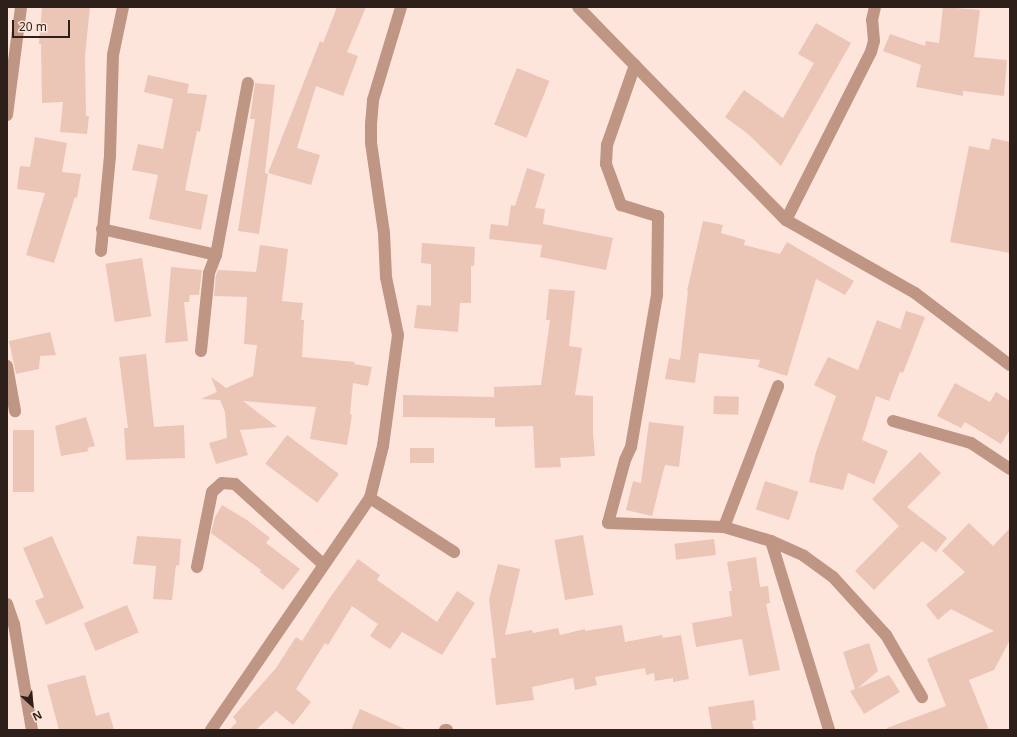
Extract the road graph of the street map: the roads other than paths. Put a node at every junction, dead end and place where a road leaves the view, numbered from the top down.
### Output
1 (21, 7) edge
2 (123, 7) edge
3 (401, 7) edge
4 (578, 7) edge
5 (875, 7) edge
6 (635, 65) junction
7 (248, 83) dead end
8 (7, 116) edge
9 (786, 220) junction
10 (102, 229) junction
11 (101, 251) dead end
12 (216, 255) junction
13 (201, 351) dead end
14 (7, 366) edge
15 (1010, 366) edge
16 (778, 386) dead end
17 (15, 411) dead end
18 (893, 421) dead end
19 (1010, 469) edge
20 (370, 498) junction
21 (724, 527) junction
22 (771, 541) junction
23 (454, 552) dead end
24 (323, 564) junction
25 (197, 567) dead end
26 (7, 604) edge
27 (922, 697) dead end
28 (32, 730) edge
29 (211, 730) edge
30 (829, 730) edge

1 - 8 street
2 - 10 street
3 - 20 street
4 - 6 street
5 - 9 street
6 - 9 street
6 - 21 street
7 - 12 street
9 - 15 street
10 - 11 street
10 - 12 street
12 - 13 street
14 - 17 street
16 - 21 street
18 - 19 street
20 - 23 street
20 - 24 street
21 - 22 street
22 - 27 street
22 - 30 street
24 - 25 street
24 - 29 street
26 - 28 street

